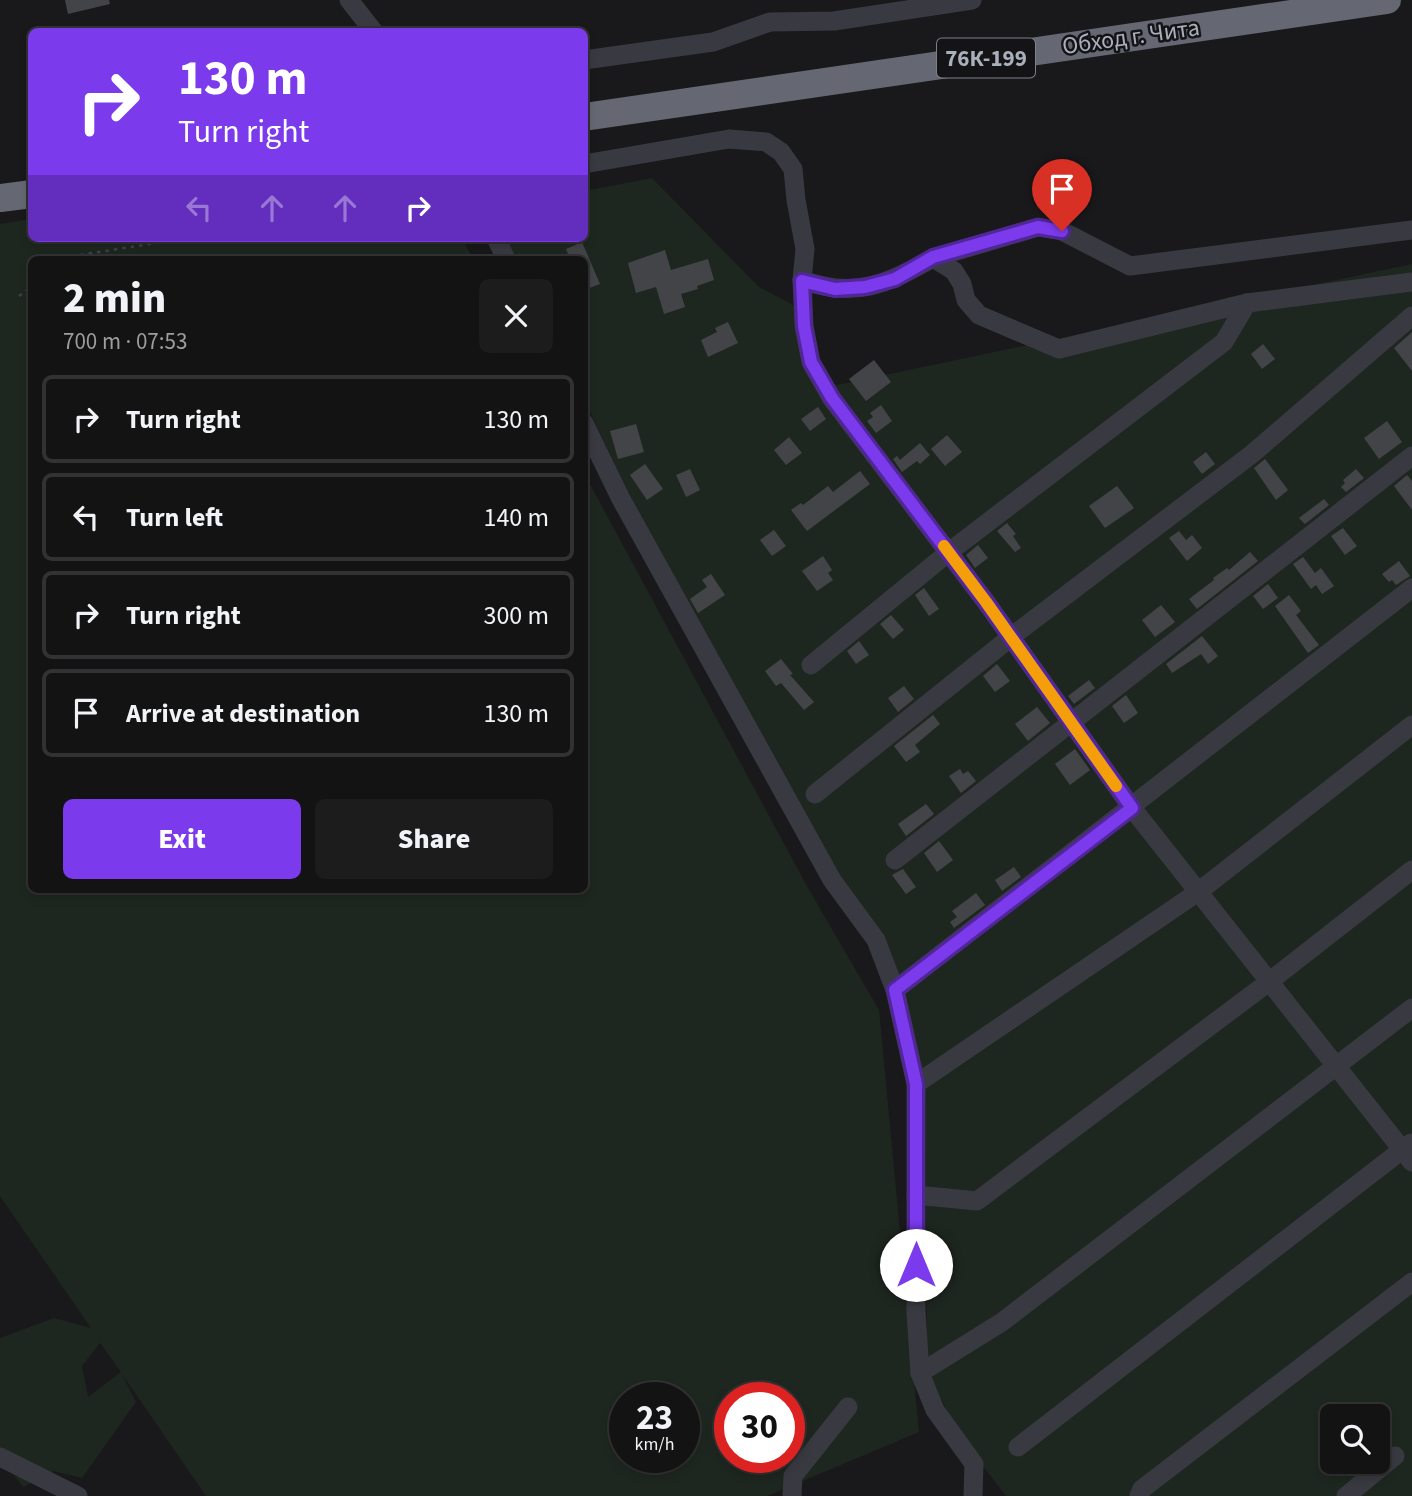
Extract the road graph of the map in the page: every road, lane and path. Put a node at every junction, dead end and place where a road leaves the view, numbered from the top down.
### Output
1 (349, 0) edge
2 (972, 0) edge
3 (1387, 0) edge
4 (371, 28) edge
5 (588, 59) edge
6 (588, 116) edge
7 (588, 163) edge
8 (28, 194) edge
9 (0, 198) edge
10 (1412, 230) edge
11 (162, 242) edge
12 (72, 256) edge
13 (933, 257) junction
14 (802, 281) junction
15 (1412, 282) edge
16 (28, 289) edge
17 (19, 296) dead end
18 (1247, 303) junction
19 (1412, 316) edge
20 (588, 431) edge
21 (1412, 456) edge
22 (949, 552) junction
23 (1412, 588) edge
24 (1011, 637) junction
25 (811, 665) dead end
26 (1071, 724) junction
27 (1412, 725) edge
28 (815, 793) dead end
29 (1132, 808) junction
30 (895, 860) dead end
31 (1412, 870) edge
32 (1198, 892) junction
33 (1270, 981) junction
34 (895, 990) junction
35 (1412, 1008) edge
36 (1338, 1065) junction
37 (916, 1084) junction
38 (1409, 1151) edge
39 (916, 1195) junction
40 (1412, 1282) edge
41 (920, 1373) junction
42 (848, 1407) dead end
43 (1018, 1447) dead end
44 (1395, 1456) dead end
45 (0, 1457) edge
46 (78, 1496) edge
47 (792, 1496) edge
48 (973, 1496) edge
49 (1139, 1496) edge
50 (1346, 1496) edge

1 - 4 street
2 - 5 street
3 - 6 highway, Обход г. Чита / 76К-199
7 - 14 street
8 - 9 highway
10 - 13 street
11 - 12 path
13 - 14 street
13 - 18 street
14 - 22 street
15 - 18 street
16 - 17 path
18 - 22 street
19 - 24 street
20 - 34 street
21 - 26 street
22 - 24 street
22 - 25 street
23 - 29 street
24 - 26 street
24 - 28 street
26 - 29 street
26 - 30 street
27 - 32 street
29 - 32 street
29 - 34 street
31 - 33 street
32 - 33 street
32 - 37 street
33 - 36 street
33 - 39 street
34 - 37 street
35 - 36 street
36 - 38 street
36 - 41 street
37 - 39 street
38 - 43 street
39 - 41 street
40 - 49 street
41 - 48 street
42 - 47 street
44 - 50 street
45 - 46 street

